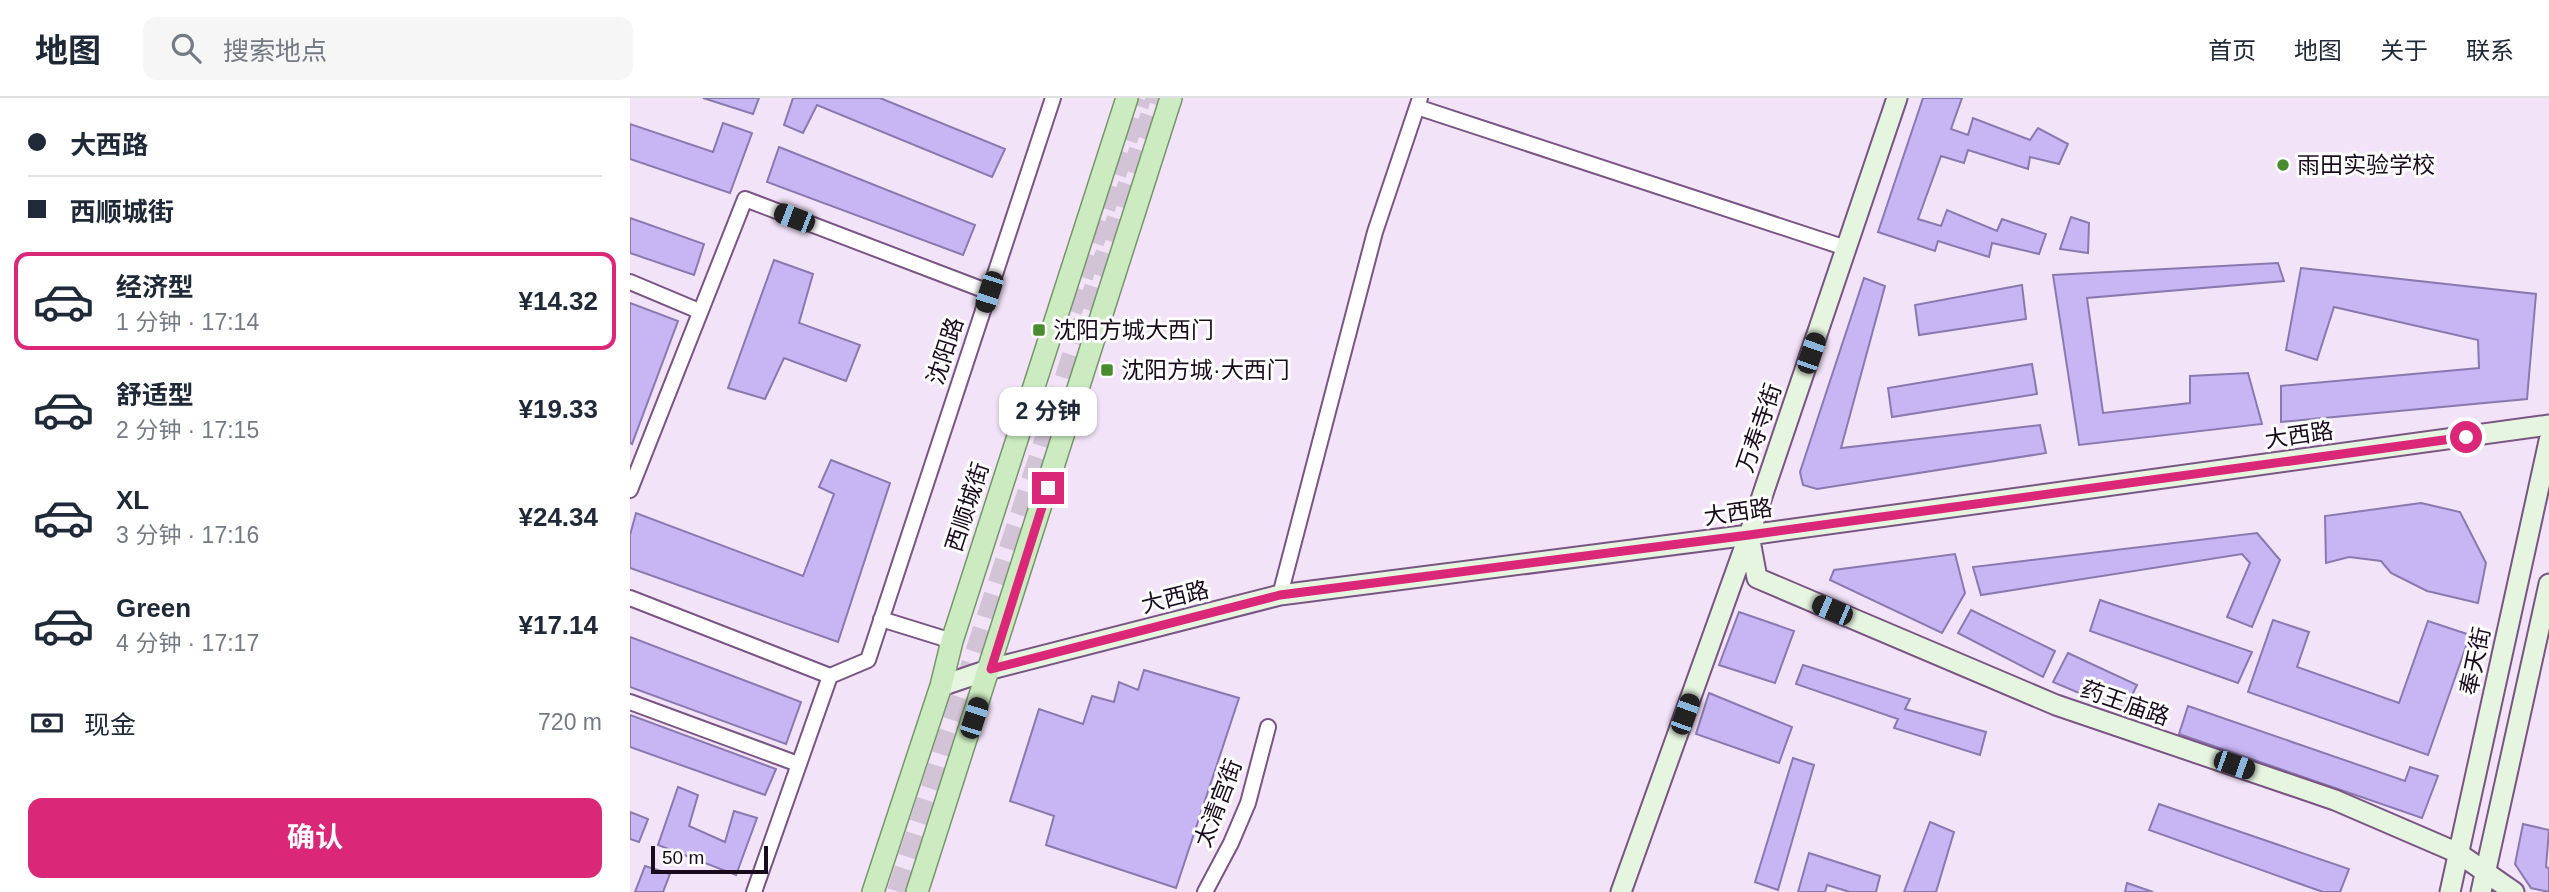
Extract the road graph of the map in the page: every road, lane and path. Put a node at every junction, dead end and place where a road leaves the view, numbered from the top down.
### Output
1 (1053, 98) edge
2 (1127, 98) edge
3 (1171, 98) edge
4 (1897, 98) edge
5 (1418, 103) edge
6 (1846, 248) junction
7 (630, 282) edge
8 (989, 292) junction
9 (699, 311) junction
10 (2549, 425) edge
11 (2549, 441) edge
12 (630, 489) edge
13 (1749, 535) junction
14 (2549, 584) edge
15 (1280, 595) junction
16 (630, 598) edge
17 (881, 619) junction
18 (951, 641) junction
19 (991, 669) junction
20 (830, 676) junction
21 (941, 686) junction
22 (630, 702) edge
23 (1268, 727) dead end
24 (798, 764) junction
25 (2458, 853) junction
26 (2483, 871) junction
27 (754, 892) edge
28 (873, 892) edge
29 (917, 892) edge
30 (1205, 892) edge
31 (1621, 892) edge
32 (2450, 892) edge
33 (2481, 892) edge
34 (2514, 892) edge

1 - 8 street, 沈阳路
2 - 18 main road, 西顺城街
3 - 19 main road
4 - 6 main road, 万寿寺街
5 - 6 street
5 - 15 street
6 - 13 main road, 万寿寺街
7 - 9 street
8 - 9 street
8 - 17 street, 沈阳路
9 - 12 street
10 - 13 main road, 大西路
11 - 25 main road, 奉天街
13 - 15 main road, 大西路
13 - 25 main road, 药王庙路
13 - 31 main road, 万寿寺街
14 - 26 main road
15 - 19 main road, 大西路
16 - 20 street
17 - 18 street
17 - 20 street, 沈阳路
18 - 21 main road, 西顺城街
19 - 21 main road, 大西路
19 - 29 main road
20 - 24 street
21 - 28 main road, 西顺城街
22 - 24 street
23 - 30 street, 太清宫街
24 - 27 street
25 - 26 main road, 药王庙路
25 - 32 main road, 奉天街
26 - 33 main road
26 - 34 main road, 药王庙路

